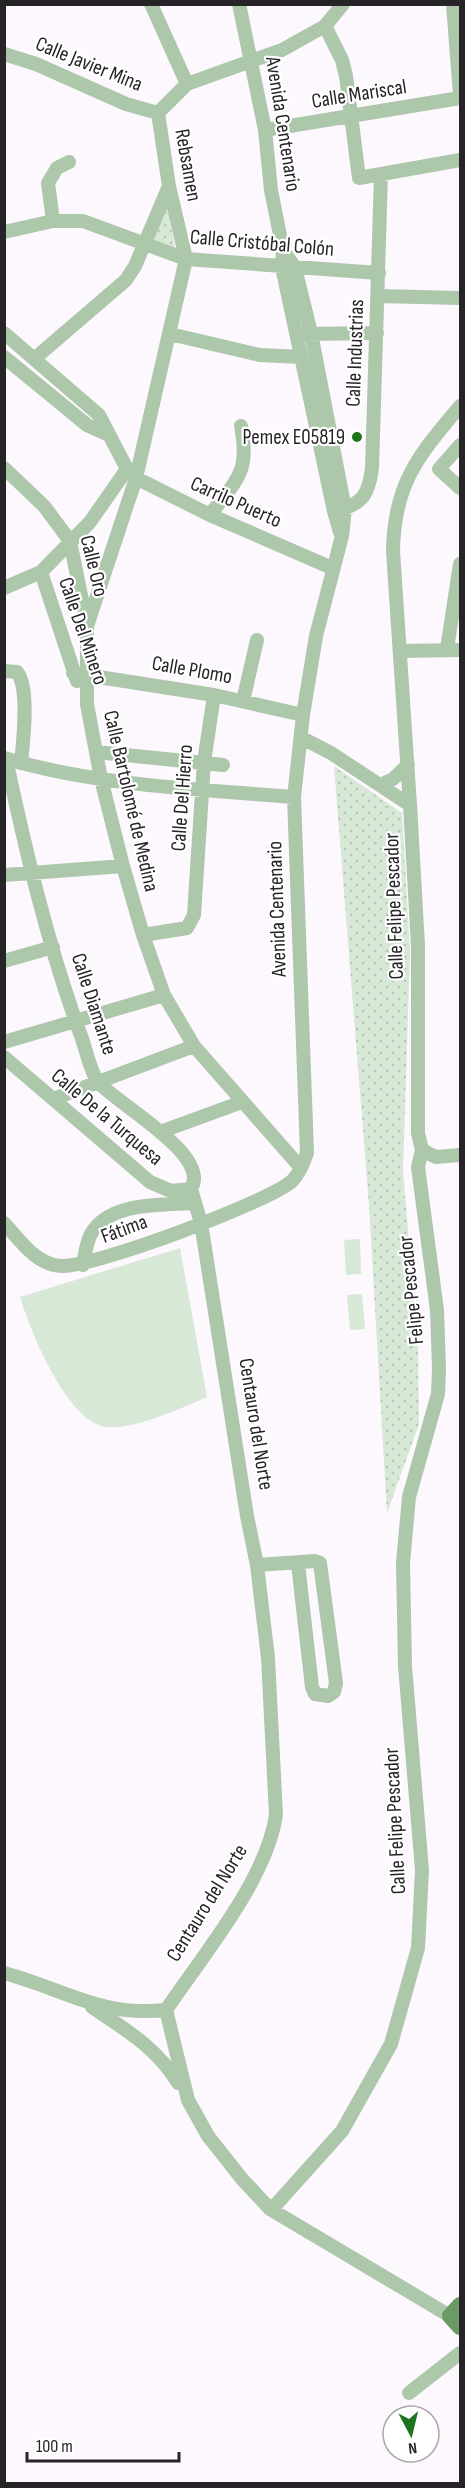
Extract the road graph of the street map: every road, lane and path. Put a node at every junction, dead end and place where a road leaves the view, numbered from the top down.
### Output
1 (151, 4) edge
2 (239, 4) edge
3 (343, 4) edge
4 (453, 4) edge
5 (324, 26) junction
6 (4, 54) edge
7 (252, 62) junction
8 (187, 84) junction
9 (460, 96) edge
10 (158, 113) junction
11 (351, 117) junction
12 (265, 130) junction
13 (460, 160) edge
14 (69, 162) dead end
15 (381, 174) junction
16 (169, 186) junction
17 (53, 221) junction
18 (4, 232) edge
19 (144, 244) junction
20 (186, 259) junction
21 (288, 268) junction
22 (379, 273) junction
23 (378, 296) junction
24 (460, 298) edge
25 (4, 333) edge
26 (311, 333) junction
27 (377, 333) junction
28 (170, 334) junction
29 (296, 334) junction
30 (16, 344) junction
31 (5, 357) edge
32 (300, 357) junction
33 (34, 359) junction
34 (60, 382) junction
35 (50, 393) junction
36 (460, 406) edge
37 (321, 416) junction
38 (241, 426) dead end
39 (107, 434) junction
40 (460, 445) edge
41 (4, 468) edge
42 (131, 473) junction
43 (460, 488) edge
44 (339, 510) junction
45 (210, 515) junction
46 (70, 541) junction
47 (460, 564) edge
48 (332, 567) junction
49 (41, 572) junction
50 (4, 588) edge
51 (87, 626) junction
52 (257, 640) dead end
53 (454, 650) edge
54 (400, 651) junction
55 (4, 671) edge
56 (80, 674) junction
57 (214, 695) junction
58 (243, 701) junction
59 (303, 715) junction
60 (302, 738) junction
61 (96, 752) junction
62 (5, 758) edge
63 (204, 762) junction
64 (21, 763) junction
65 (223, 765) dead end
66 (408, 765) junction
67 (101, 779) junction
68 (380, 785) junction
69 (203, 789) junction
70 (294, 797) junction
71 (10, 800) edge
72 (410, 805) junction
73 (123, 866) junction
74 (32, 872) junction
75 (4, 875) edge
76 (143, 935) junction
77 (53, 947) junction
78 (4, 961) edge
79 (164, 994) junction
80 (76, 1022) junction
81 (4, 1042) edge
82 (194, 1046) junction
83 (4, 1057) edge
84 (98, 1082) junction
85 (53, 1099) junction
86 (242, 1102) junction
87 (160, 1132) junction
88 (422, 1150) junction
89 (460, 1155) edge
90 (301, 1168) junction
91 (191, 1189) junction
92 (195, 1203) junction
93 (4, 1223) edge
94 (201, 1223) junction
95 (83, 1265) junction
96 (430, 1426) joint
97 (298, 1563) junction
98 (258, 1565) junction
99 (4, 1973) edge
100 (86, 2003) junction
101 (166, 2010) junction
102 (188, 2100) junction
103 (272, 2210) junction
104 (457, 2316) edge
105 (460, 2353) edge
106 (409, 2393) dead end

1 - 8 street
2 - 7 street, Avenida Centenario
3 - 5 street
4 - 9 street
5 - 7 street
5 - 11 street
6 - 10 street, Calle Javier Mina
7 - 8 street
7 - 12 street, Avenida Centenario
8 - 10 street
9 - 11 street, Calle Mariscal
10 - 16 street, Rebsamen
11 - 12 street, Calle Mariscal
11 - 15 street
12 - 21 street, Avenida Centenario
13 - 15 street
14 - 17 street
15 - 22 street, Calle Industrias
16 - 19 street
16 - 20 street, Rebsamen
17 - 18 street, Calle Cristóbal Colón
17 - 19 street, Calle Cristóbal Colón
19 - 20 street, Calle Cristóbal Colón
19 - 33 street
20 - 21 street, Calle Cristóbal Colón
20 - 28 street, Calle Bartolomé de Medina
21 - 22 street, Calle Cristóbal Colón
21 - 26 street, Avenida Centenario
21 - 29 street, Avenida Centenario
22 - 23 street, Calle Industrias
23 - 24 street
23 - 27 street, Calle Industrias
25 - 30 street
26 - 27 street
26 - 29 street
26 - 37 street, Avenida Centenario
27 - 44 street, Calle Industrias
28 - 32 street
28 - 42 street, Calle Bartolomé de Medina
29 - 32 street, Avenida Centenario
30 - 31 street
30 - 33 street
31 - 35 street
32 - 37 street, Avenida Centenario
33 - 34 street
34 - 35 street
34 - 39 street
35 - 39 street
36 - 54 street
37 - 44 street, Avenida Centenario
38 - 45 street
39 - 42 street
40 - 43 street
41 - 46 street, Calle Oro
42 - 45 street, Carrilo Puerto
42 - 46 street
42 - 51 street, Calle Bartolomé de Medina
44 - 48 street, Avenida Centenario
45 - 48 street, Carrilo Puerto
46 - 49 street
46 - 51 street, Calle Oro
47 - 53 street
48 - 59 street, Avenida Centenario
49 - 50 street
49 - 56 street, Calle Del Minero
51 - 56 street, Calle Bartolomé de Medina
52 - 58 street
53 - 54 street
54 - 66 street
55 - 64 street
56 - 57 street, Calle Plomo
56 - 61 street, Calle Bartolomé de Medina
57 - 58 street, Calle Plomo
57 - 63 street, Calle Del Hierro
58 - 59 street, Calle Plomo
59 - 60 street, Avenida Centenario
60 - 68 street, Calle Felipe Pescador
60 - 70 street, Avenida Centenario
61 - 63 street
61 - 67 street, Calle Bartolomé de Medina
62 - 64 street
62 - 71 street, Calle Diamante
63 - 65 street
63 - 69 street, Calle Del Hierro
64 - 67 street
66 - 68 street
66 - 72 street
67 - 69 street
67 - 73 street, Calle Bartolomé de Medina
68 - 72 street, Calle Felipe Pescador
69 - 70 street
69 - 76 street, Calle Del Hierro
70 - 90 street, Avenida Centenario
71 - 74 street, Calle Diamante
72 - 88 street, Calle Felipe Pescador
73 - 74 street
73 - 76 street, Calle Bartolomé de Medina
74 - 75 street
74 - 77 street, Calle Diamante
76 - 79 street, Calle Bartolomé de Medina
77 - 78 street
77 - 80 street, Calle Diamante
79 - 80 street
79 - 82 street, Calle Bartolomé de Medina
80 - 81 street
80 - 84 street, Calle Diamante
82 - 84 street
82 - 86 street, Calle Bartolomé de Medina
83 - 85 street, Calle De la Turquesa
84 - 85 street
84 - 87 street, Calle Diamante
85 - 91 street, Calle De la Turquesa
86 - 87 street
86 - 90 street, Calle Bartolomé de Medina
87 - 91 street, Calle Diamante
88 - 89 street
88 - 96 street, Felipe Pescador
90 - 94 street
91 - 92 street, Calle Diamante
92 - 94 street, Calle Diamante
92 - 95 street
93 - 95 street, Fátima
94 - 95 street, Fátima
94 - 98 street, Centauro del Norte
96 - 103 street, Calle Felipe Pescador
97 - 97 street
97 - 98 street
98 - 101 street, Centauro del Norte
99 - 100 street
100 - 101 street
100 - 102 street
101 - 102 street
102 - 103 street
103 - 104 street
105 - 106 street

